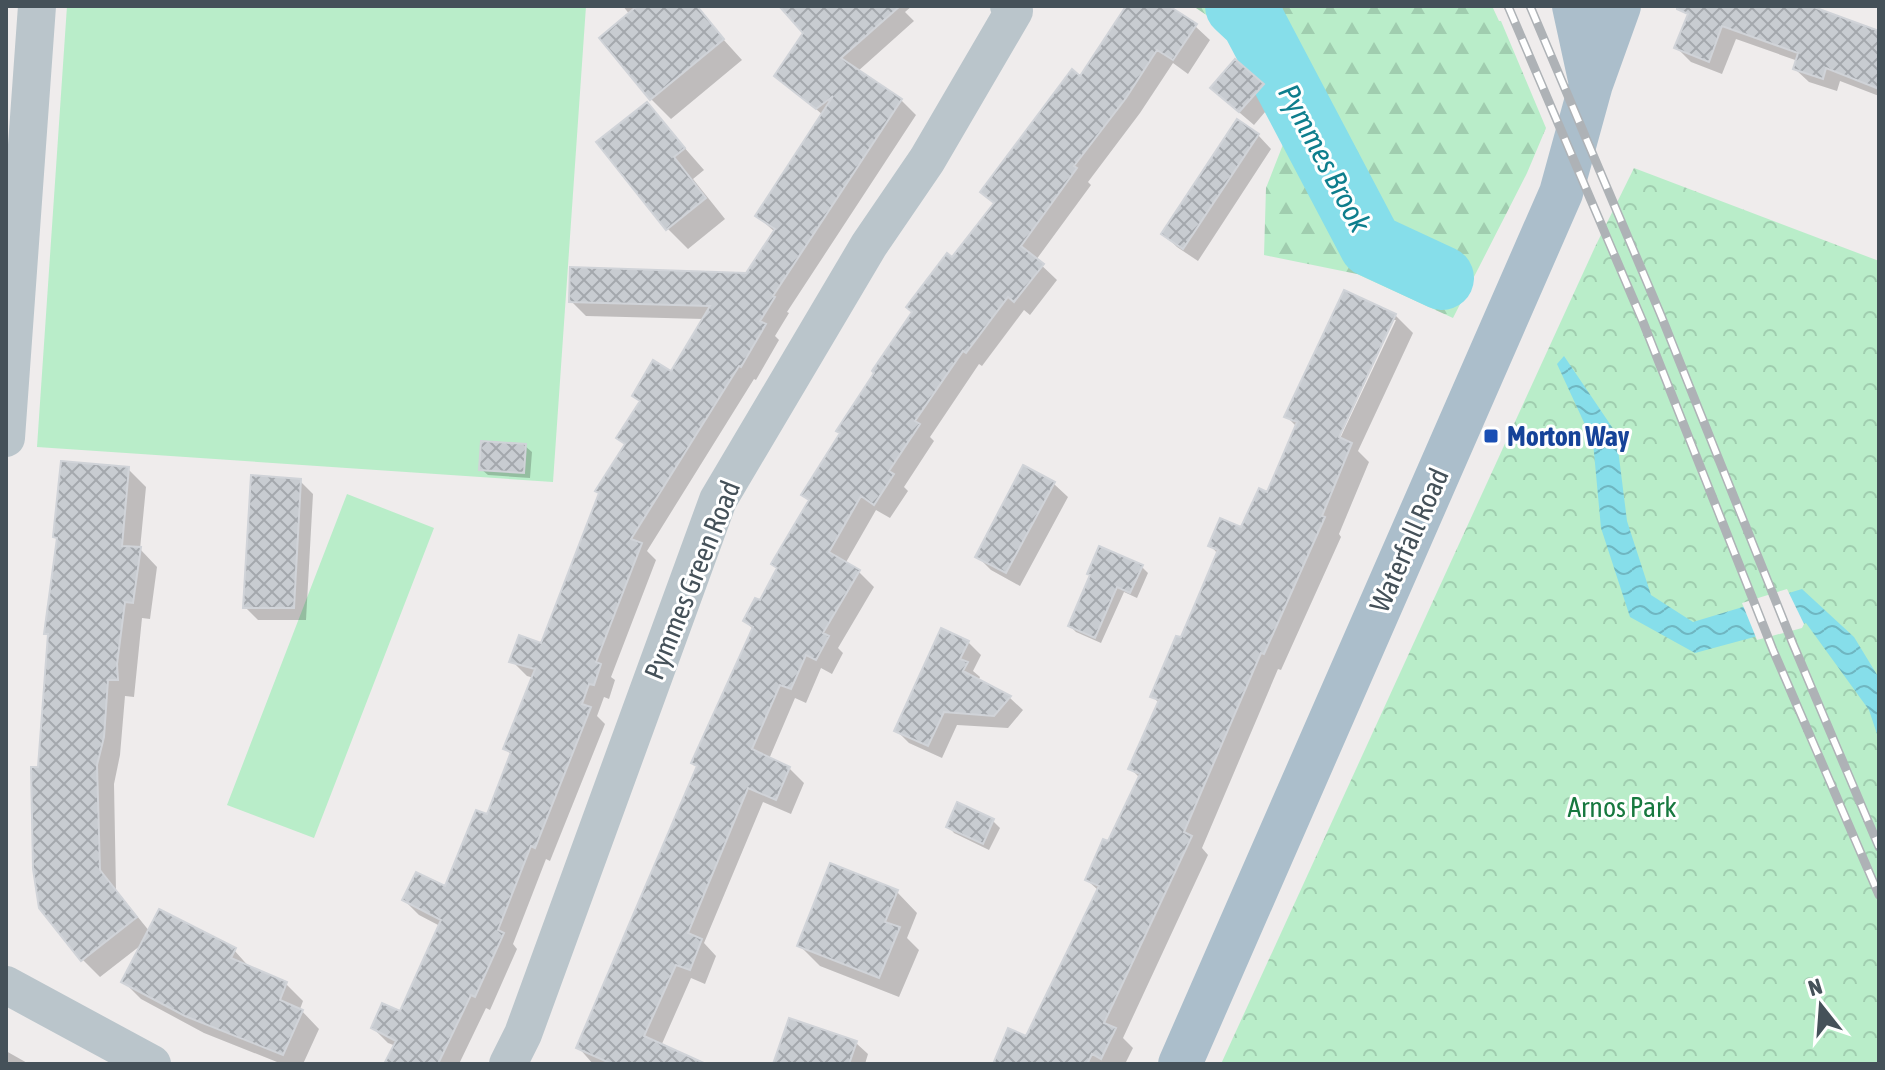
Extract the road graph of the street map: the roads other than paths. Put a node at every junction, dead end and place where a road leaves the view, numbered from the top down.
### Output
1 (37, 6) edge
2 (1009, 6) edge
3 (1574, 6) edge
4 (1619, 6) edge
5 (1591, 84) junction
6 (6, 438) edge
7 (6, 985) edge
8 (152, 1064) edge
9 (508, 1064) edge
10 (1180, 1064) edge

1 - 6 street
2 - 9 street, Pymmes Green Road
3 - 5 main road, Waterfall Road
4 - 5 main road
5 - 10 main road, Waterfall Road
7 - 8 street

